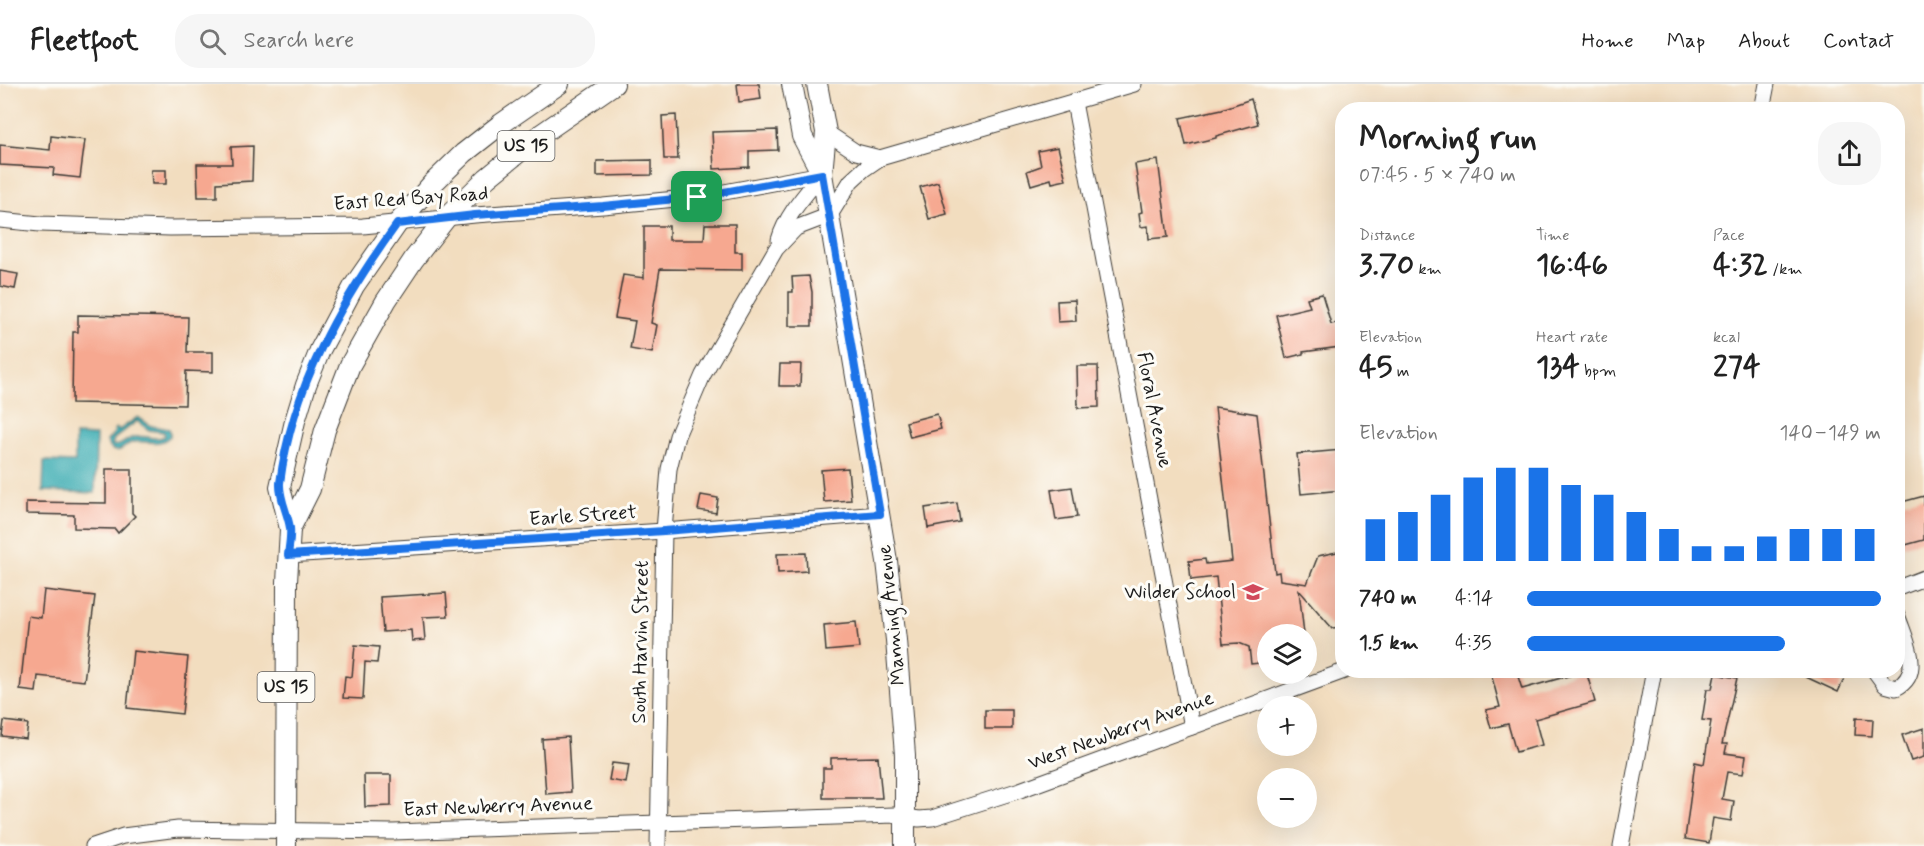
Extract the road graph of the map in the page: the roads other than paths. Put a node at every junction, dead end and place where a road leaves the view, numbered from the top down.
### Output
1 (559, 84) edge
2 (614, 84) edge
3 (792, 84) edge
4 (817, 84) edge
5 (1134, 84) edge
6 (1767, 84) edge
7 (1074, 102) junction
8 (1764, 102) edge
9 (826, 132) junction
10 (880, 158) junction
11 (822, 174) junction
12 (830, 215) junction
13 (446, 218) junction
14 (0, 220) edge
15 (397, 224) junction
16 (777, 249) junction
17 (880, 514) junction
18 (290, 529) junction
19 (664, 531) junction
20 (288, 555) junction
21 (1924, 578) edge
22 (1905, 585) edge
23 (1905, 637) edge
24 (1335, 674) edge
25 (1652, 678) edge
26 (1880, 678) edge
27 (1192, 727) junction
28 (906, 817) junction
29 (658, 822) junction
30 (286, 838) edge
31 (93, 846) edge
32 (658, 846) edge
33 (905, 846) edge
34 (1621, 846) edge

1 - 15 main road, US 15
2 - 13 main road, US 15
3 - 11 main road, Manning Avenue
4 - 9 main road, Manning Avenue
5 - 7 street
6 - 8 street
7 - 10 street
7 - 27 street, Floral Avenue
9 - 10 street
9 - 11 main road, Manning Avenue
10 - 12 street
11 - 12 main road, Manning Avenue
11 - 13 street, East Red Bay Road
11 - 16 street, South Harvin Street
12 - 16 street, South Harvin Street
12 - 17 main road, Manning Avenue
13 - 15 street, East Red Bay Road
13 - 18 main road, US 15
14 - 15 street, East Red Bay Road
15 - 18 main road, US 15
16 - 19 street, South Harvin Street
17 - 19 street, Earle Street
17 - 28 main road, Manning Avenue
18 - 20 main road, US 15
19 - 20 street, Earle Street
19 - 29 street, South Harvin Street
20 - 30 main road, US 15
21 - 22 street
23 - 26 street
24 - 27 street, West Newberry Avenue
25 - 34 street
27 - 28 street, West Newberry Avenue
28 - 29 street, East Newberry Avenue
28 - 33 main road, Manning Avenue
29 - 30 street, East Newberry Avenue
29 - 32 street, South Harvin Street
30 - 31 street, East Newberry Avenue

